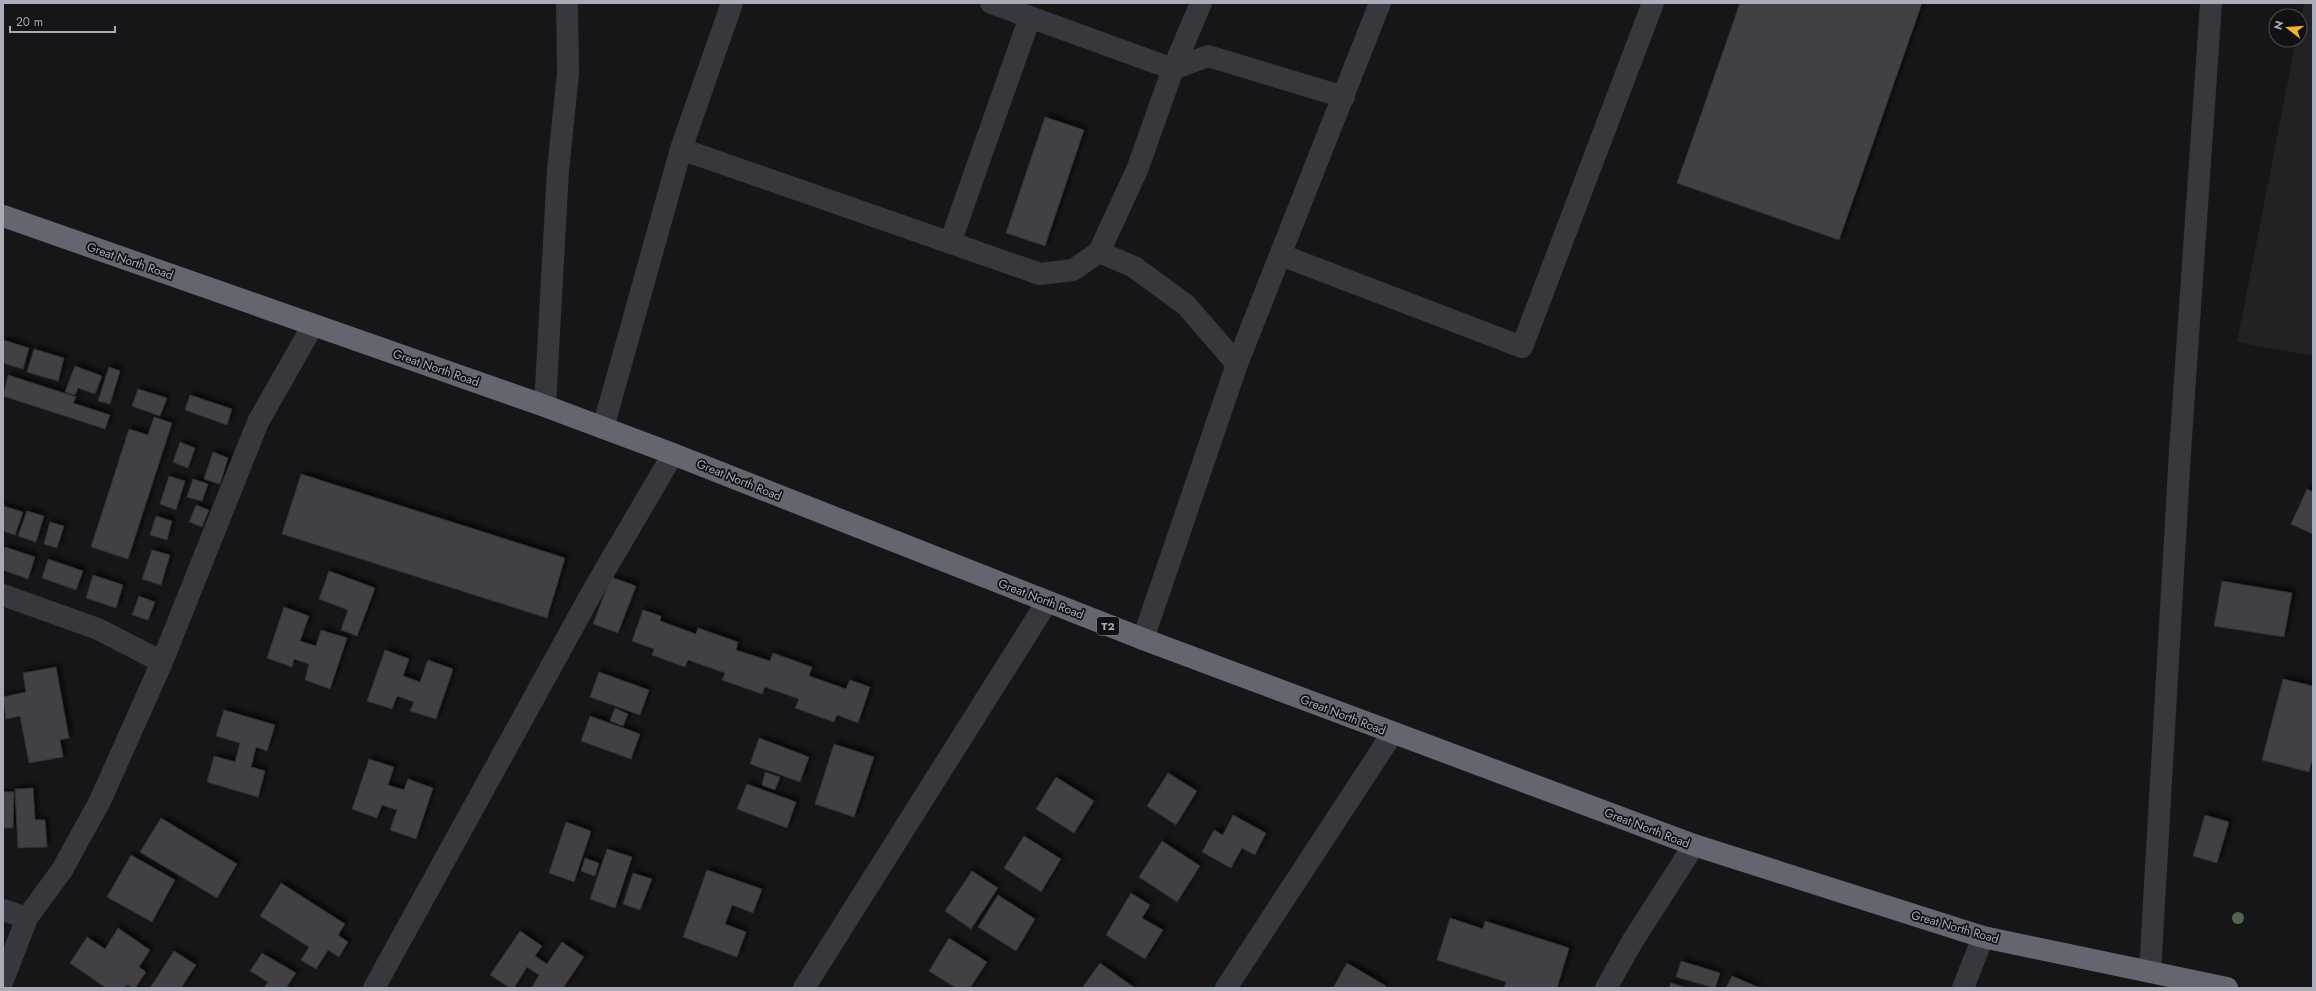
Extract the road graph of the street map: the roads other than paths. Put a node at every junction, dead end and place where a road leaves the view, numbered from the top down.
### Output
1 (567, 3) edge
2 (732, 3) edge
3 (991, 3) edge
4 (1201, 3) edge
5 (1380, 3) edge
6 (1653, 3) edge
7 (2211, 3) edge
8 (1030, 17) junction
9 (1173, 69) junction
10 (1344, 97) junction
11 (681, 149) junction
12 (3, 216) edge
13 (950, 243) junction
14 (1099, 252) junction
15 (1281, 255) junction
16 (312, 325) junction
17 (1237, 364) junction
18 (545, 406) junction
19 (603, 428) junction
20 (672, 454) junction
21 (3, 594) edge
22 (1047, 602) junction
23 (1143, 639) junction
24 (162, 662) junction
25 (1392, 734) junction
26 (1694, 845) junction
27 (3, 910) edge
28 (27, 918) junction
29 (1983, 937) junction
30 (2150, 972) junction
31 (3, 980) edge
32 (374, 988) edge
33 (804, 988) edge
34 (1226, 988) edge
35 (1606, 988) edge
36 (1963, 988) edge
37 (2227, 988) edge

1 - 18 street
2 - 11 street
3 - 8 street
4 - 9 street
5 - 10 street
6 - 15 street
7 - 30 street
8 - 9 street
8 - 13 street
9 - 10 street
9 - 14 street
10 - 15 street
11 - 13 street
11 - 19 street
12 - 16 highway, Great North Road / T2
13 - 14 street
14 - 17 street
15 - 17 street
16 - 18 highway, Great North Road / T2
16 - 24 street
17 - 23 street
18 - 19 highway, Great North Road / T2
19 - 20 highway, Great North Road / T2
20 - 22 highway, Great North Road / T2
20 - 32 street
21 - 24 street
22 - 23 highway, Great North Road / T2
22 - 33 street
23 - 25 highway, Great North Road / T2
24 - 28 street
25 - 26 highway, Great North Road / T2
25 - 34 street
26 - 29 highway, Great North Road / T2
26 - 35 street
27 - 28 street
28 - 31 street
29 - 30 highway, Great North Road / T2
29 - 36 street
30 - 37 highway, Great North Road / T2

